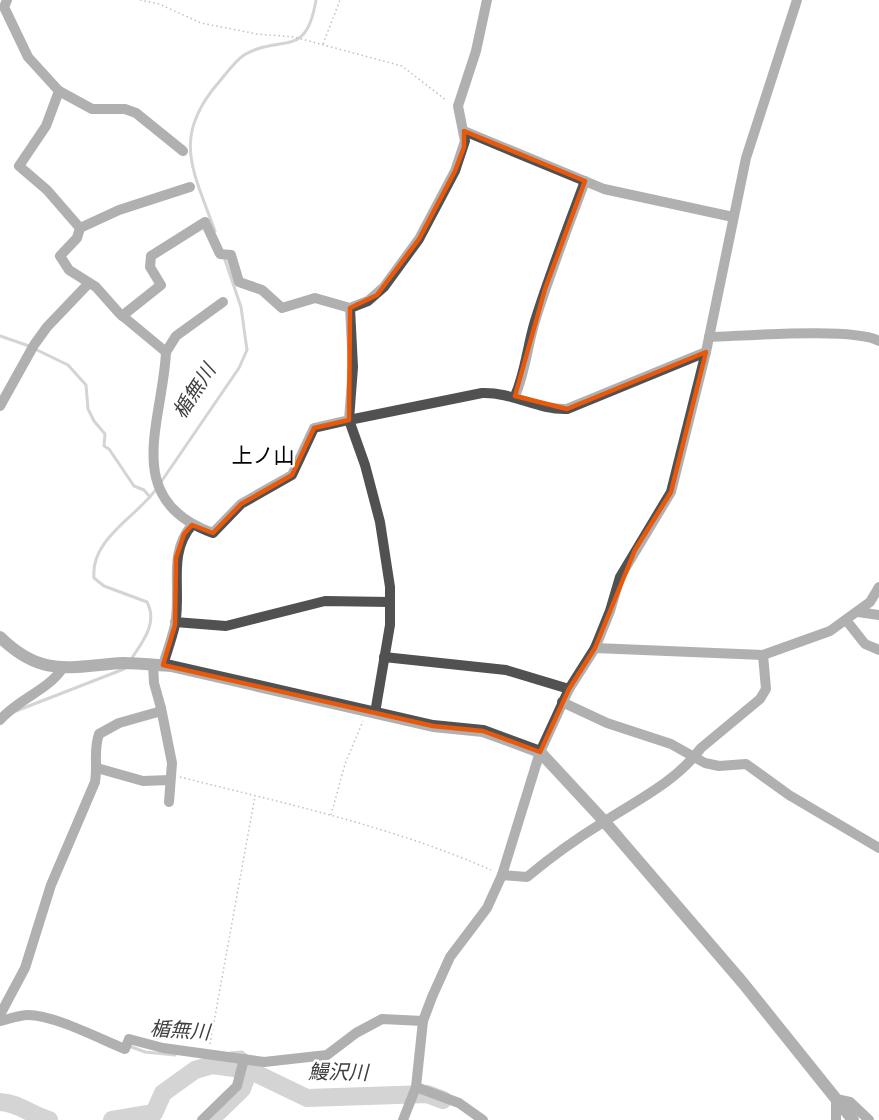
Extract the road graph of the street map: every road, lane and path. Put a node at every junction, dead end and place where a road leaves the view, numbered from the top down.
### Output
1 (7, 0) edge
2 (140, 0) edge
3 (340, 0) edge
4 (487, 0) edge
5 (797, 0) edge
6 (323, 44) junction
7 (59, 91) junction
8 (458, 110) junction
9 (464, 131) junction
10 (183, 151) dead end
11 (585, 181) junction
12 (190, 187) dead end
13 (733, 217) junction
14 (80, 228) junction
15 (89, 283) junction
16 (223, 302) dead end
17 (350, 308) junction
18 (122, 316) junction
19 (709, 337) junction
20 (879, 341) edge
21 (166, 352) junction
22 (706, 352) junction
23 (515, 396) junction
24 (0, 406) edge
25 (349, 420) junction
26 (192, 525) junction
27 (879, 587) edge
28 (390, 602) junction
29 (858, 612) junction
30 (879, 615) edge
31 (846, 620) junction
32 (175, 622) junction
33 (0, 638) edge
34 (595, 648) junction
35 (879, 650) edge
36 (763, 656) junction
37 (384, 657) junction
38 (158, 665) junction
39 (62, 669) junction
40 (569, 689) junction
41 (562, 702) junction
42 (161, 708) junction
43 (370, 712) junction
44 (0, 720) edge
45 (540, 752) junction
46 (694, 758) junction
47 (96, 768) junction
48 (170, 777) junction
49 (255, 796) junction
50 (169, 802) dead end
51 (330, 816) junction
52 (604, 821) junction
53 (879, 848) edge
54 (502, 875) junction
55 (0, 1015) edge
56 (0, 1021) edge
57 (423, 1021) junction
58 (208, 1054) junction
59 (248, 1060) junction
60 (416, 1088) junction
61 (836, 1099) junction
62 (202, 1120) edge
63 (403, 1120) edge
64 (483, 1120) edge
65 (836, 1120) edge
66 (853, 1120) edge
67 (869, 1120) edge

1 - 7 street
2 - 6 path
3 - 6 path
4 - 8 street
5 - 13 street
6 - 8 path
7 - 10 street
7 - 14 street
8 - 9 street
9 - 11 street
9 - 17 street
11 - 13 street
11 - 23 street
12 - 14 street
13 - 19 street
14 - 15 street
15 - 18 street
15 - 24 street
16 - 21 street
17 - 18 street
17 - 25 street
18 - 21 street
19 - 20 street
19 - 22 street
21 - 26 street
22 - 23 street
22 - 34 street
23 - 25 street
25 - 26 street
25 - 28 street
26 - 32 street
27 - 29 street
28 - 32 street
28 - 37 street
29 - 30 street
29 - 31 street
31 - 35 street
31 - 36 street
32 - 38 street
33 - 39 street
34 - 36 street
34 - 40 street
36 - 46 street
37 - 40 street
37 - 43 street
38 - 39 street
38 - 42 street
38 - 43 street
39 - 44 street
40 - 41 street
41 - 45 street
41 - 46 street
42 - 47 street
42 - 48 street
43 - 45 street
43 - 51 path
45 - 52 street
45 - 54 street
46 - 52 street
46 - 53 street
47 - 48 street
47 - 55 street
48 - 49 path
48 - 50 street
49 - 51 path
49 - 58 path
51 - 54 path
52 - 54 street
52 - 61 street
54 - 57 street
56 - 58 street
57 - 59 street
57 - 60 street
58 - 59 street
59 - 62 street
60 - 63 street
60 - 64 street
61 - 65 street
61 - 66 street
61 - 67 street

